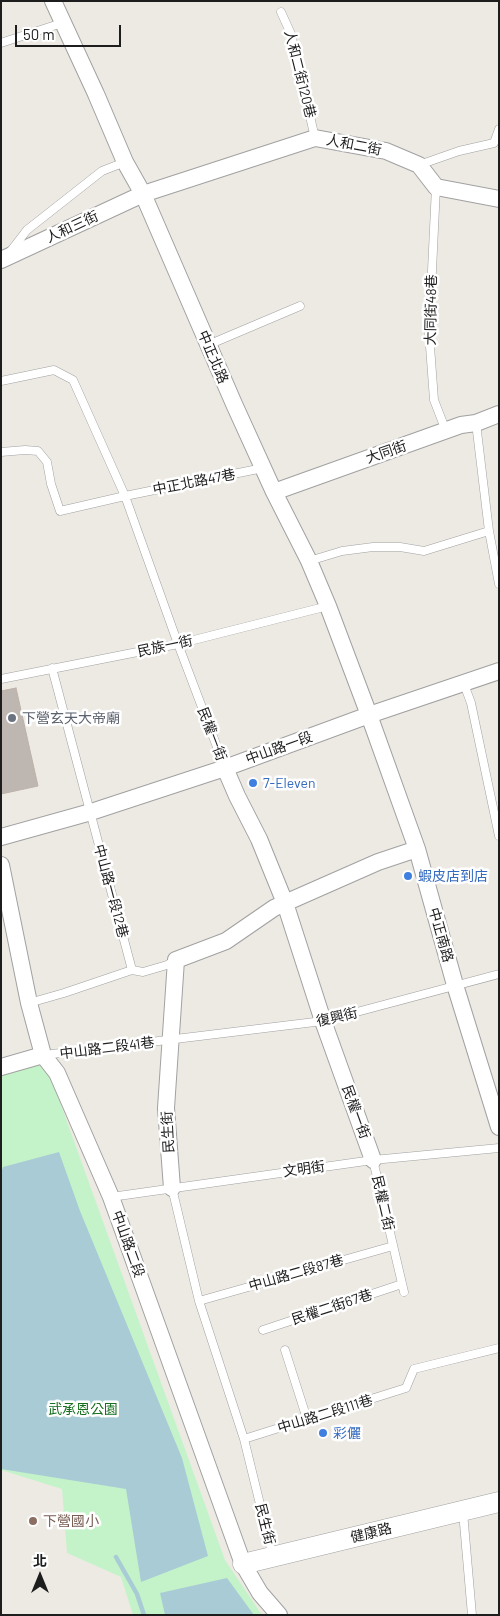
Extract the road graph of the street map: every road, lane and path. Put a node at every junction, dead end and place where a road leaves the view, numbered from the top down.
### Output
1 (53, 1) edge
2 (281, 12) dead end
3 (62, 23) junction
4 (1, 43) edge
5 (499, 129) edge
6 (315, 138) junction
7 (125, 162) junction
8 (419, 165) junction
9 (436, 187) junction
10 (143, 194) junction
11 (499, 199) edge
12 (4, 259) edge
13 (300, 306) dead end
14 (208, 345) junction
15 (1, 381) edge
16 (499, 414) edge
17 (476, 422) junction
18 (446, 432) junction
19 (1, 452) edge
20 (263, 468) junction
21 (274, 492) junction
22 (125, 496) junction
23 (489, 531) junction
24 (309, 561) junction
25 (499, 584) edge
26 (328, 606) junction
27 (178, 644) junction
28 (52, 668) junction
29 (499, 671) edge
30 (1, 679) edge
31 (464, 684) junction
32 (369, 715) junction
33 (225, 768) junction
34 (91, 812) junction
35 (499, 836) edge
36 (1, 838) edge
37 (417, 849) junction
38 (1, 865) edge
39 (285, 903) junction
40 (176, 960) junction
41 (132, 970) junction
42 (499, 974) edge
43 (455, 985) junction
44 (29, 1003) junction
45 (324, 1021) junction
46 (171, 1040) junction
47 (43, 1055) junction
48 (1, 1067) edge
49 (499, 1127) edge
50 (499, 1148) edge
51 (373, 1160) junction
52 (172, 1188) junction
53 (111, 1197) junction
54 (393, 1246) junction
55 (403, 1288) joint
56 (199, 1300) junction
57 (263, 1330) dead end
58 (499, 1348) edge
59 (285, 1350) dead end
60 (307, 1419) junction
61 (244, 1439) junction
62 (499, 1502) edge
63 (463, 1510) junction
64 (273, 1557) junction
65 (243, 1564) junction
66 (279, 1615) edge
67 (472, 1615) edge

1 - 3 street, 中正北路
2 - 6 lane, 人和二街120巷
3 - 4 lane
3 - 7 street, 中正北路
5 - 8 lane
6 - 8 street, 人和二街
6 - 10 street, 人和二街
7 - 10 street, 中正北路
7 - 12 lane
8 - 9 street, 人和二街
9 - 11 street
9 - 18 lane, 大同街48巷
10 - 12 street, 人和三街
10 - 14 street, 中正北路
13 - 14 lane
14 - 20 street, 中正北路
15 - 22 lane, 民權一街
16 - 17 street, 大同街
17 - 18 street, 大同街
17 - 23 lane
18 - 21 street, 大同街
19 - 22 lane, 中正北路47巷
20 - 21 street, 中正北路
20 - 22 lane, 中正北路47巷
21 - 24 street, 中正北路
22 - 27 lane, 民權一街
23 - 24 lane
23 - 25 lane
24 - 26 street, 中正北路
26 - 27 lane, 民族一街
26 - 32 street, 中正北路
27 - 28 lane, 民族一街
27 - 33 lane, 民權一街
28 - 30 lane, 民族一街
28 - 34 lane, 中山路一段12巷
29 - 31 street, 中山路一段
31 - 32 street, 中山路一段
31 - 35 lane
32 - 33 street, 中山路一段
32 - 37 street, 中正南路
33 - 34 street, 中山路一段
33 - 39 street, 民權一街
34 - 36 street, 中山路一段
34 - 41 lane, 中山路一段12巷
37 - 39 street
37 - 43 street, 中正南路
38 - 44 street, 中山路二段
39 - 40 street
39 - 45 street, 民權一街
40 - 41 lane
40 - 46 street, 民生街
41 - 44 lane
42 - 43 lane, 復興街
43 - 45 lane, 復興街
43 - 49 street, 中正南路
44 - 47 street, 中山路二段
45 - 46 lane, 復興街
45 - 51 street, 民權一街
46 - 47 lane, 中山路二段41巷
46 - 52 street, 民生街
47 - 48 street
47 - 53 street, 中山路二段
50 - 51 lane, 文明街
51 - 52 lane, 文明街
51 - 54 lane, 民權二街
52 - 53 lane, 文明街
52 - 56 lane, 民生街
53 - 65 street, 中山路二段
54 - 55 lane, 民權二街
54 - 56 lane, 中山路二段87巷
55 - 57 lane, 民權二街67巷
56 - 61 lane, 民生街
58 - 60 lane, 中山路二段111巷
59 - 60 lane
60 - 61 lane, 中山路二段111巷
61 - 64 lane, 民生街
62 - 63 street, 健康路
63 - 64 street, 健康路
63 - 67 lane
64 - 65 street, 健康路
65 - 66 street, 中山路二段

